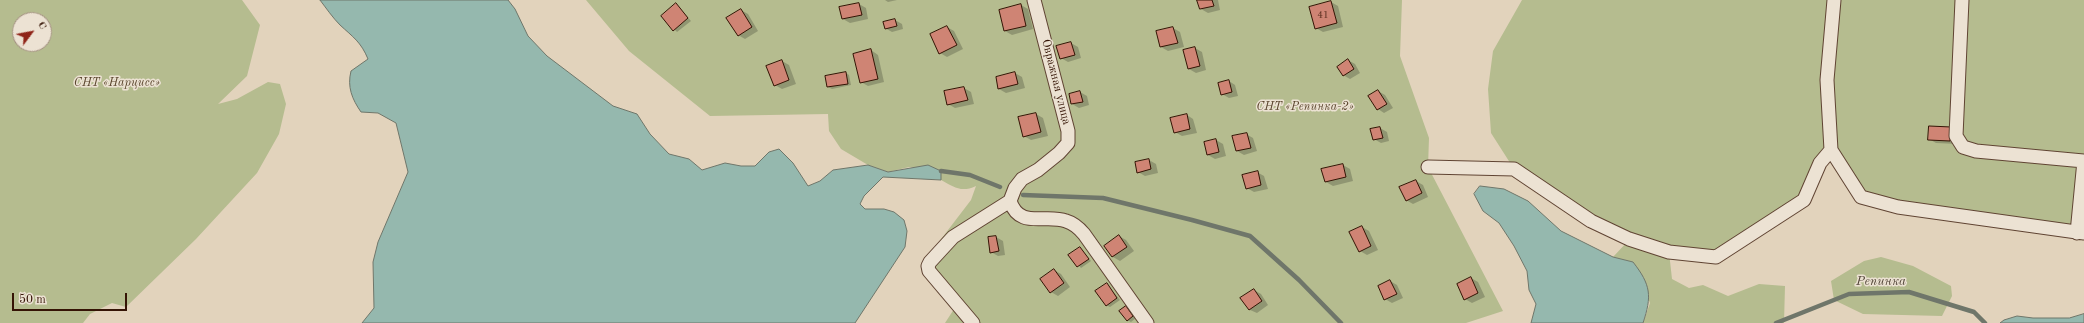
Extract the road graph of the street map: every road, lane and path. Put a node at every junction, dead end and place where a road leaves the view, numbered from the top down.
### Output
1 (1034, 0) edge
2 (1834, 0) edge
3 (1962, 0) edge
4 (1831, 150) junction
5 (2084, 161) edge
6 (1428, 167) dead end
7 (1010, 201) junction
8 (2081, 233) edge
9 (973, 323) edge
10 (1147, 323) edge

1 - 7 street, Овражная улица
2 - 4 street
3 - 5 street
4 - 6 street
4 - 8 street
5 - 8 street
7 - 9 street
7 - 10 street

